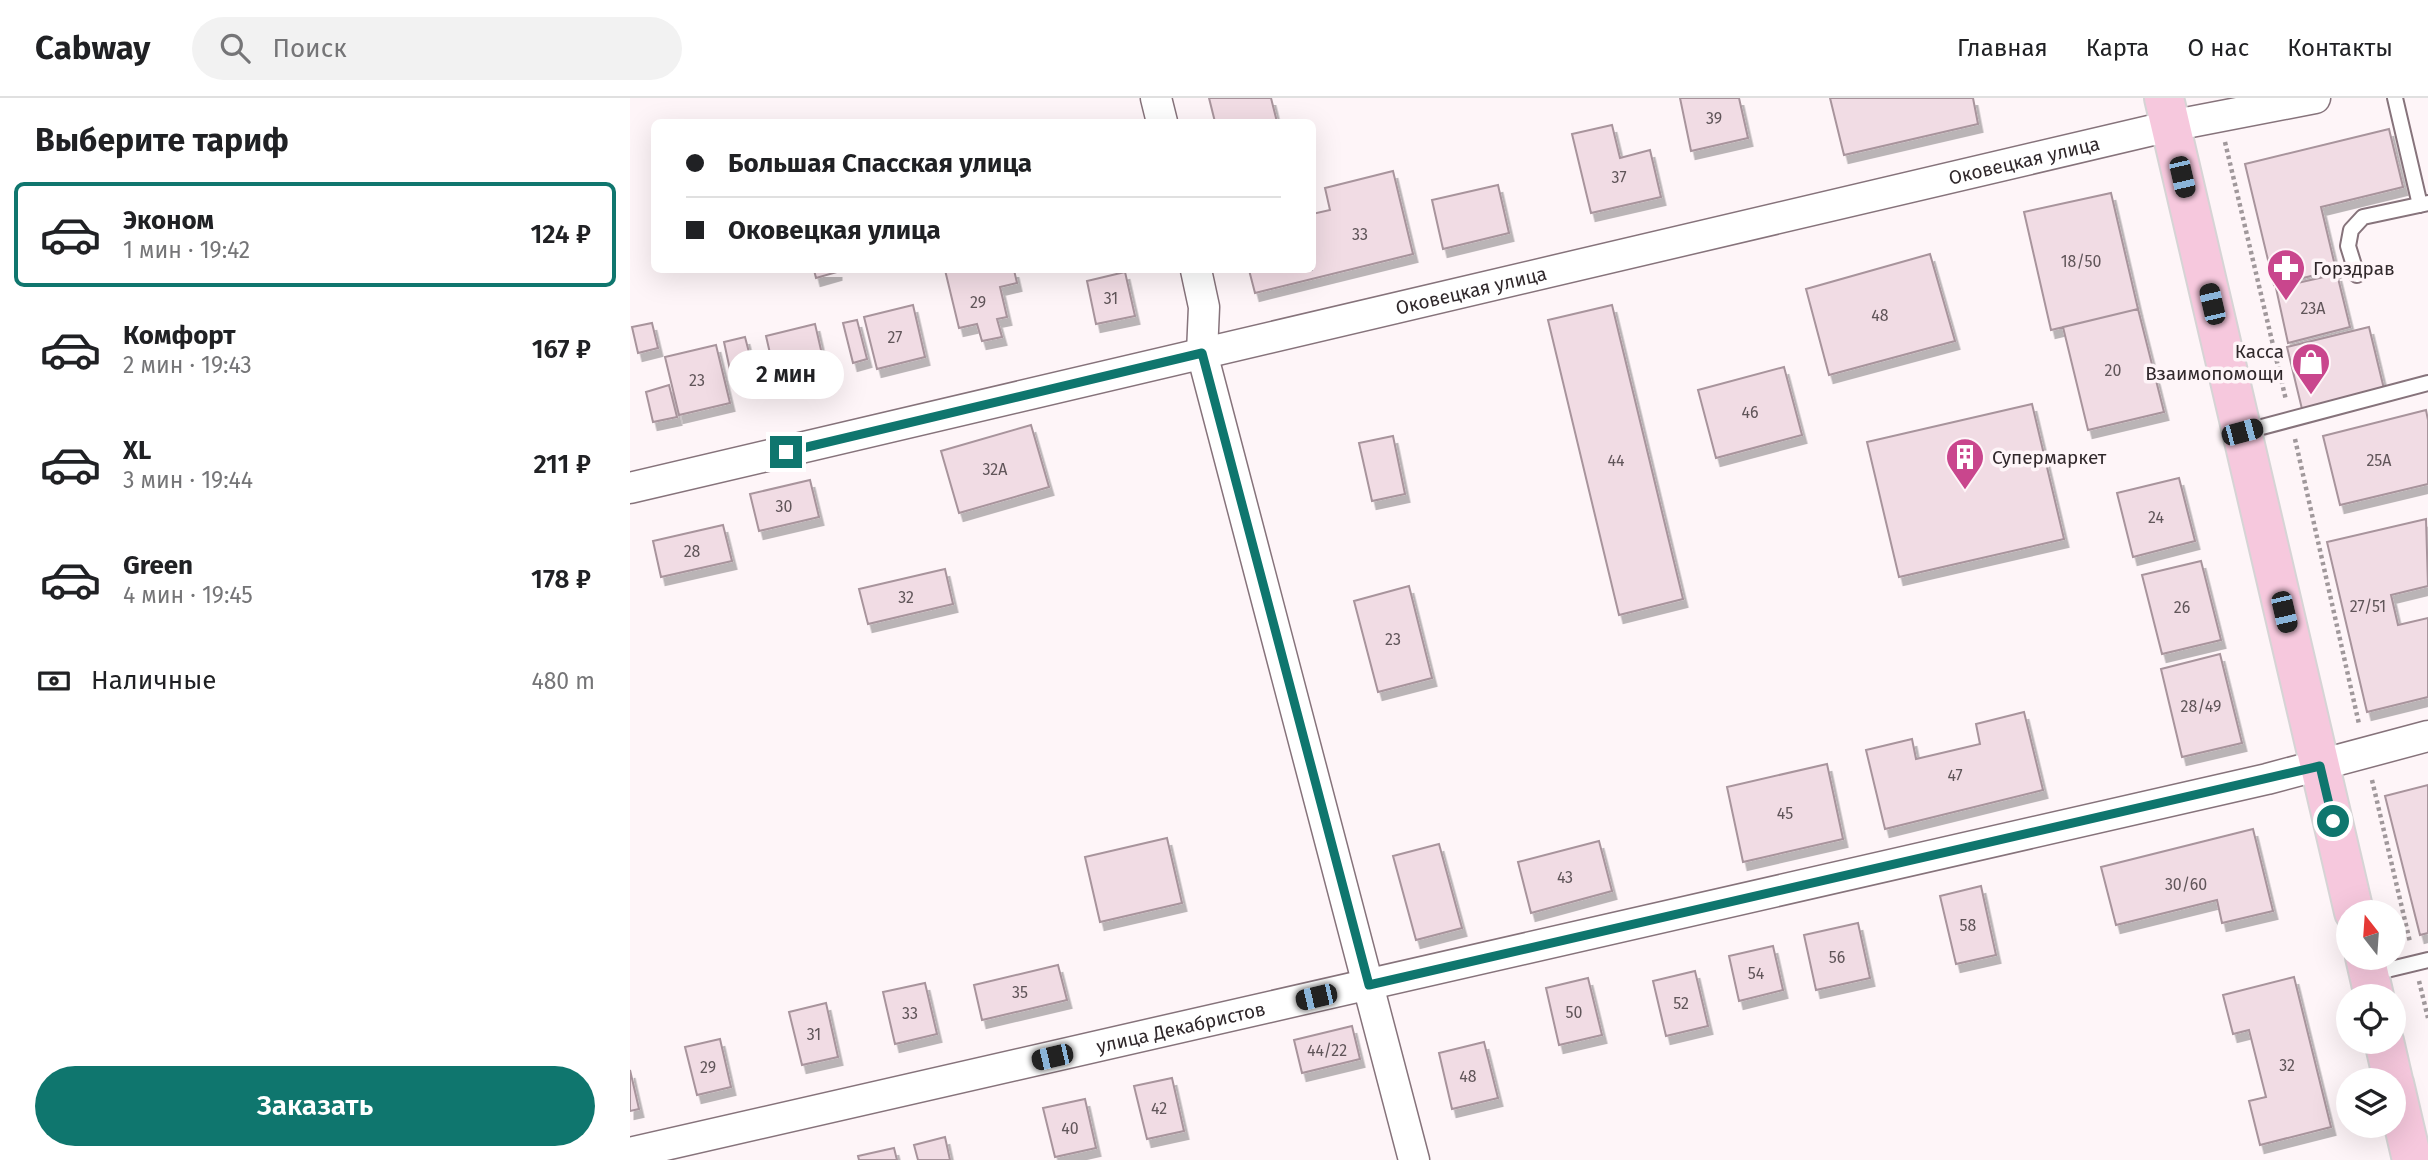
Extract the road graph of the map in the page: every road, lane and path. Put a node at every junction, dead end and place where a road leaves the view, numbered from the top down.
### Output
1 (1156, 98) edge
2 (2315, 98) edge
3 (2395, 98) edge
4 (2167, 112) edge
5 (2220, 118) junction
6 (1161, 119) edge
7 (2424, 204) edge
8 (1197, 273) edge
9 (2357, 275) dead end
10 (1202, 353) junction
11 (2428, 383) edge
12 (2291, 419) junction
13 (2242, 432) junction
14 (630, 488) edge
15 (2428, 736) edge
16 (2365, 751) junction
17 (2320, 766) junction
18 (2351, 900) edge
19 (2421, 961) edge
20 (2369, 976) edge
21 (1369, 985) junction
22 (2428, 1018) edge
23 (2406, 1134) edge
24 (630, 1153) edge
25 (1414, 1160) edge
26 (2412, 1160) edge

1 - 6 street
2 - 5 street, Оковецкая улица
3 - 7 lane
4 - 5 street, Оковецкая улица
4 - 10 street, Оковецкая улица
4 - 13 main road
5 - 12 path
7 - 9 lane
8 - 10 street
10 - 14 street, Оковецкая улица
10 - 21 street
11 - 12 lane
12 - 13 lane
12 - 16 path
13 - 17 main road
15 - 16 street, улица Декабристов
16 - 17 street, улица Декабристов
16 - 19 path
17 - 18 main road
17 - 21 street, улица Декабристов
19 - 20 lane
19 - 22 path
21 - 24 street, улица Декабристов
21 - 25 street
23 - 26 main road

